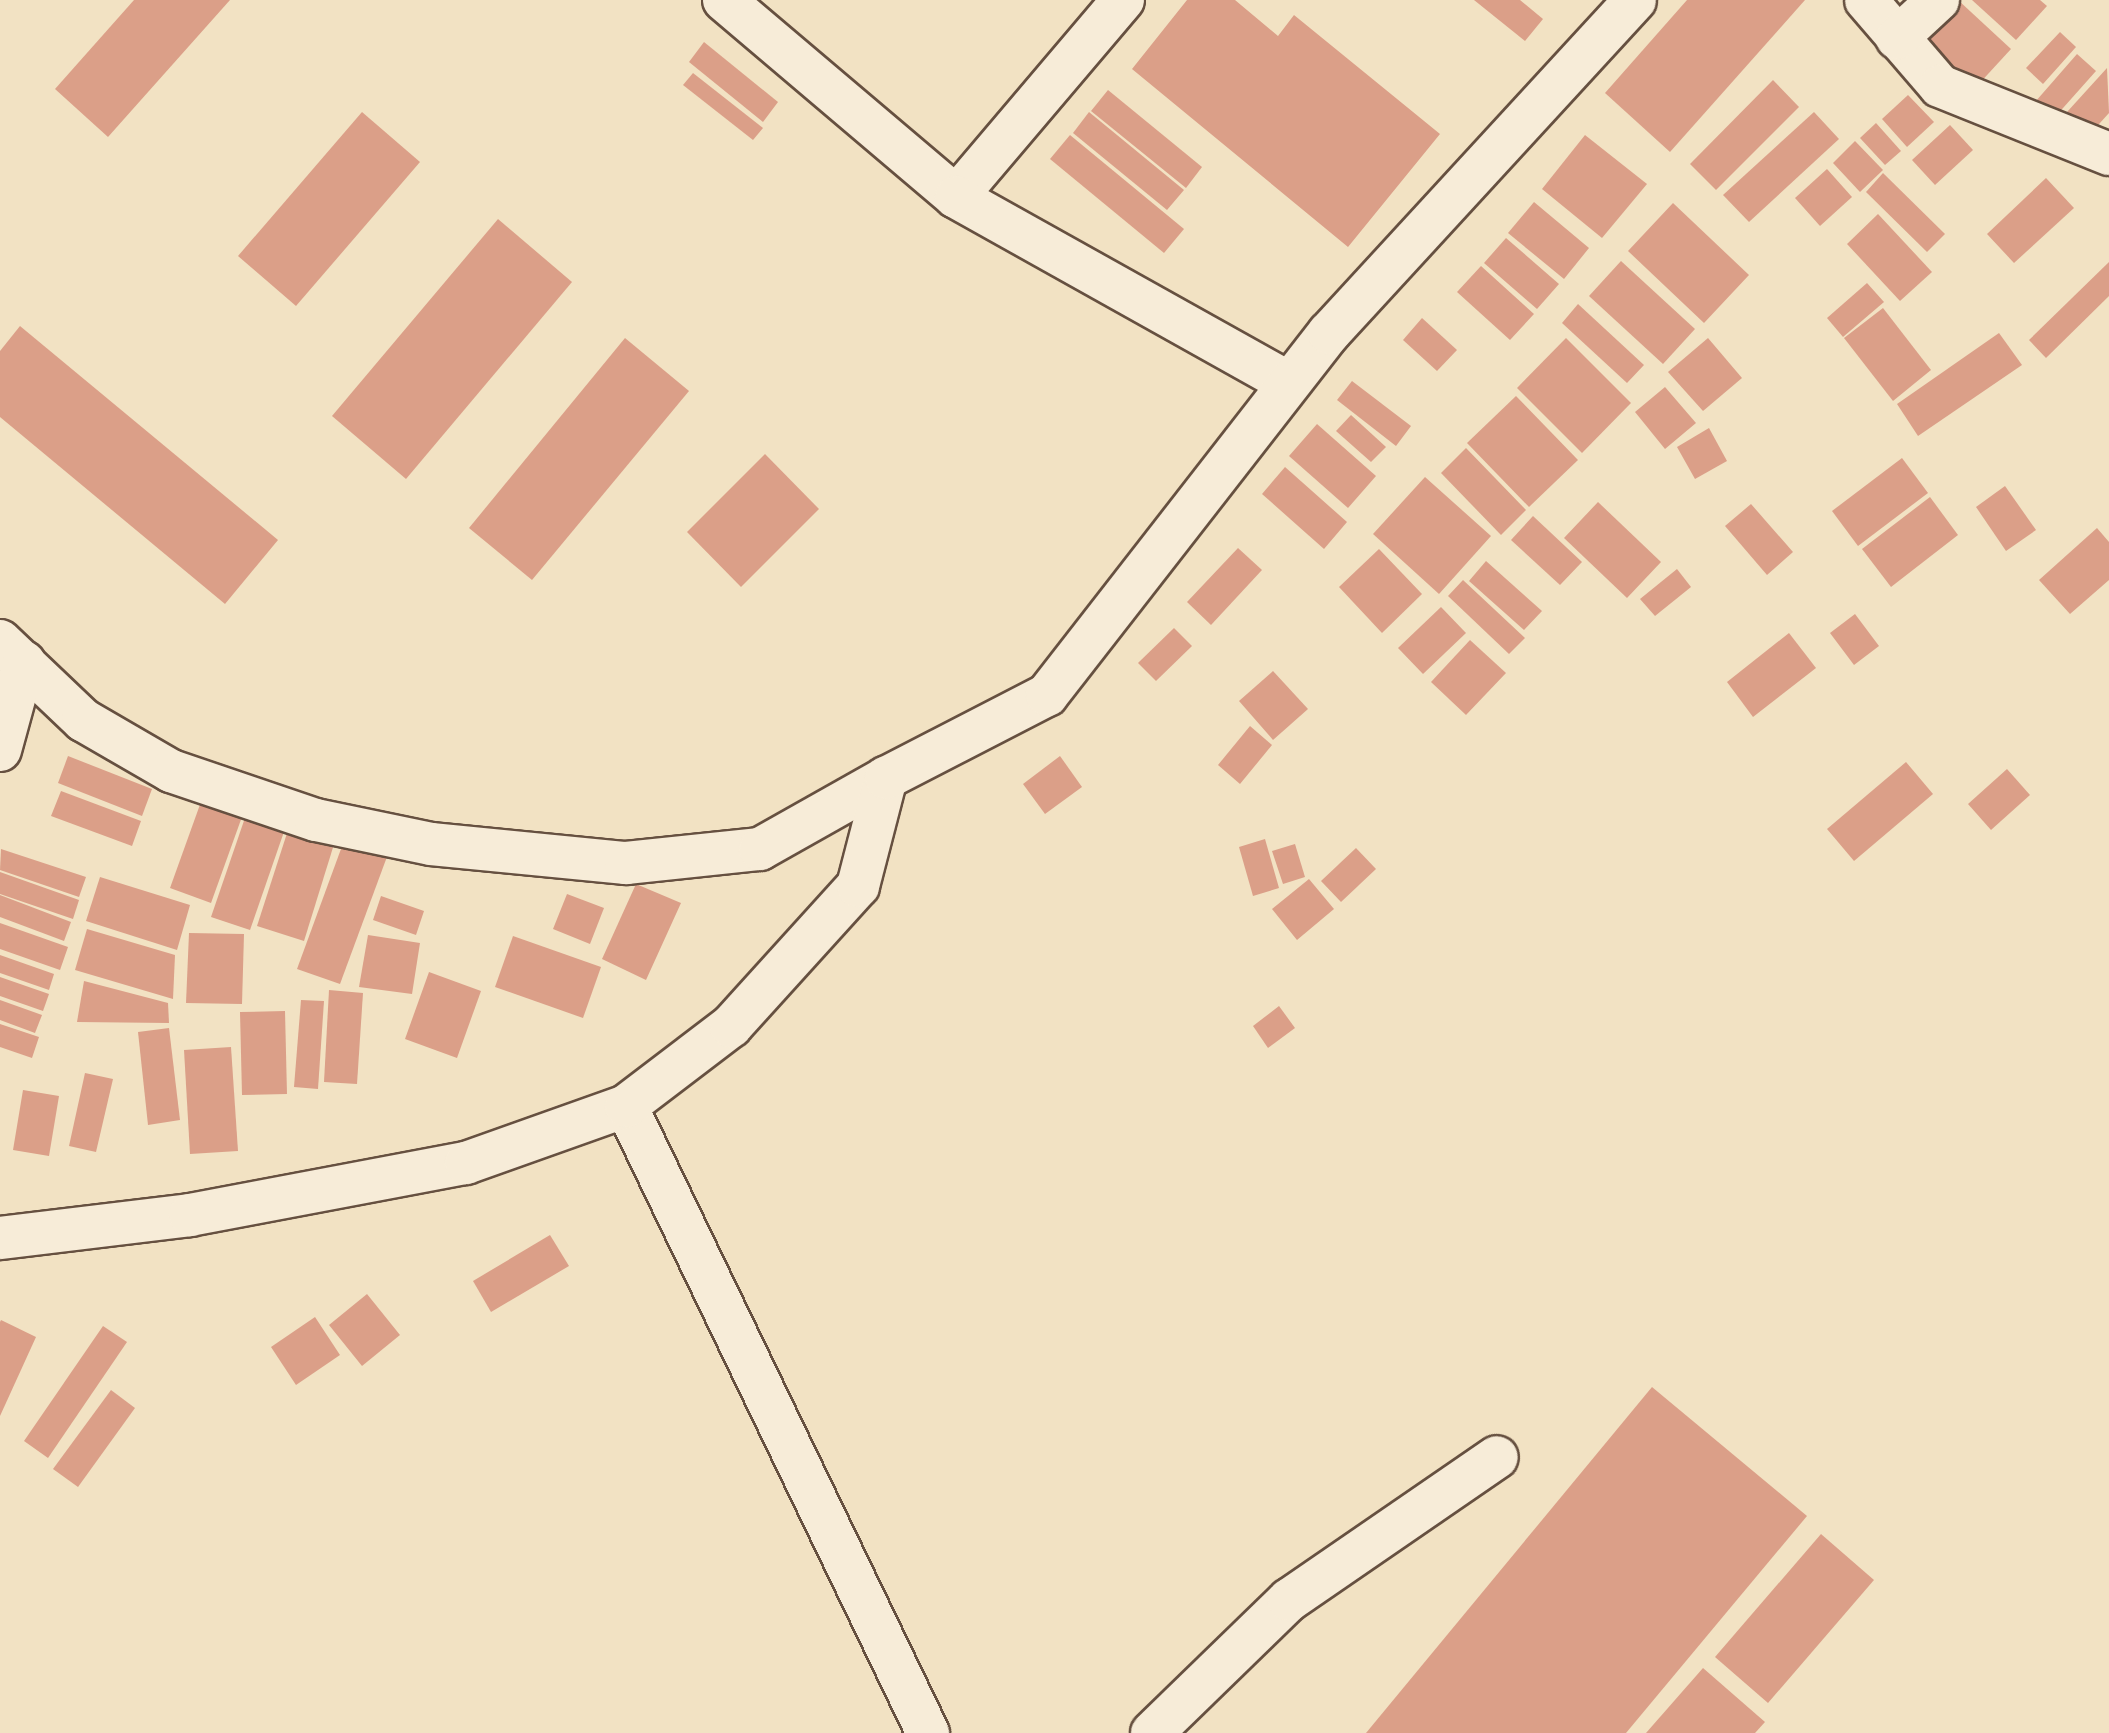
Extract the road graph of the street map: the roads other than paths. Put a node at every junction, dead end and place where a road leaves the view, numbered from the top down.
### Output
1 (724, 0) edge
2 (1123, 0) edge
3 (1635, 0) edge
4 (1866, 0) edge
5 (1938, 0) edge
6 (1897, 38) junction
7 (2109, 154) edge
8 (956, 197) junction
9 (1289, 383) junction
10 (12, 652) edge
11 (0, 750) edge
12 (886, 778) junction
13 (626, 1106) junction
14 (0, 1238) edge
15 (1497, 1457) dead end
16 (928, 1733) edge
17 (1152, 1733) edge

1 - 8 street
2 - 8 street
3 - 9 street
4 - 6 street
5 - 6 street
6 - 7 street
8 - 9 street
9 - 12 street
10 - 11 street
10 - 12 street
12 - 13 street
13 - 14 street
13 - 16 street
15 - 17 street

